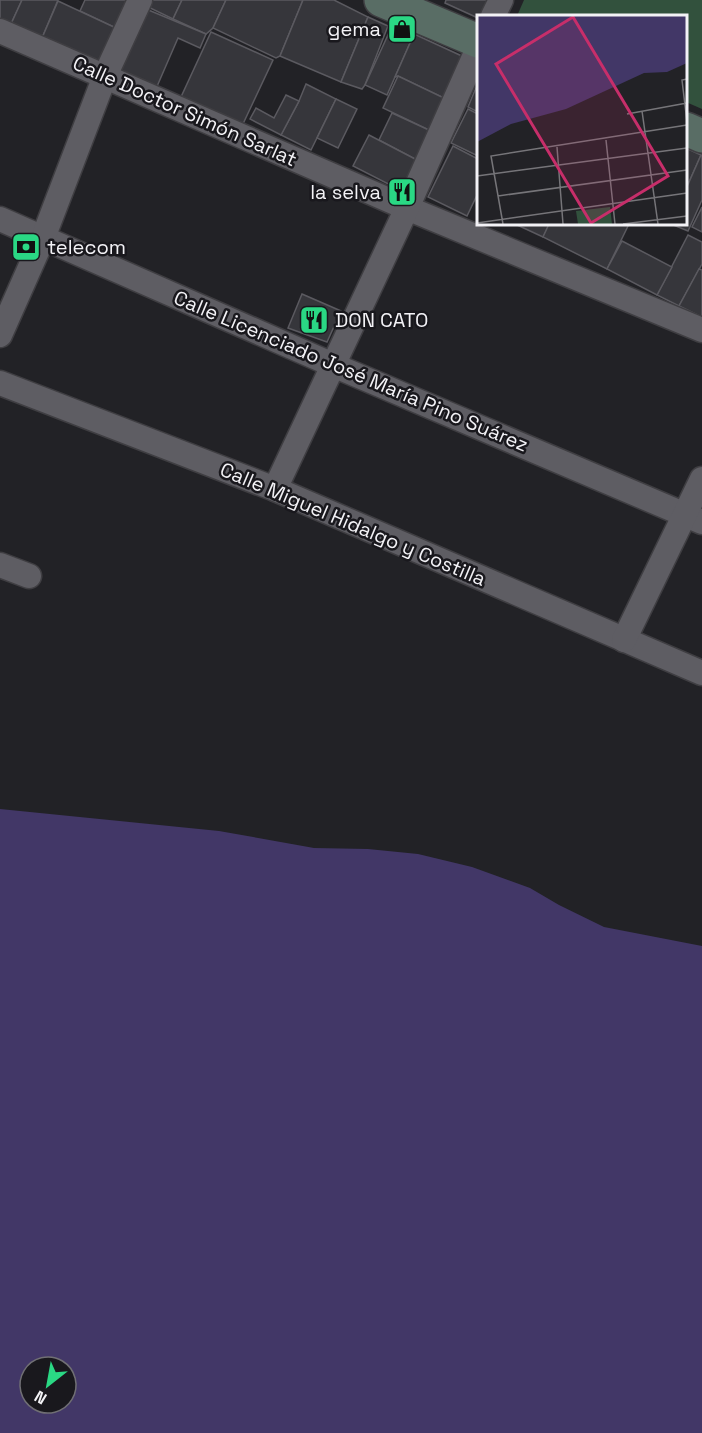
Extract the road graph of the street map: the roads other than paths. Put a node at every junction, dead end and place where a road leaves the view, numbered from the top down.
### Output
1 (140, 0) edge
2 (381, 0) edge
3 (501, 0) edge
4 (494, 15) edge
5 (0, 31) edge
6 (477, 41) edge
7 (477, 50) edge
8 (105, 76) junction
9 (687, 129) edge
10 (702, 136) edge
11 (406, 208) junction
12 (0, 219) edge
13 (43, 238) junction
14 (702, 330) edge
15 (0, 335) edge
16 (333, 364) junction
17 (0, 383) edge
18 (702, 479) edge
19 (275, 489) junction
20 (693, 519) edge
21 (0, 565) edge
22 (29, 576) dead end
23 (624, 640) junction
24 (702, 673) edge

1 - 8 street
2 - 6 main road
3 - 4 street
5 - 8 street, Calle Doctor Simón Sarlat
7 - 11 street
8 - 11 street, Calle Doctor Simón Sarlat
8 - 13 street
9 - 10 main road
11 - 14 street, Calle Doctor Simón Sarlat
11 - 16 street
12 - 13 street, Calle Licenciado José María Pino Suárez
13 - 15 street
13 - 16 street, Calle Licenciado José María Pino Suárez
16 - 19 street
16 - 20 street, Calle Licenciado José María Pino Suárez
17 - 19 street, Calle Miguel Hidalgo y Costilla
18 - 20 street
19 - 23 street, Calle Miguel Hidalgo y Costilla
20 - 23 street
21 - 22 street
23 - 24 street, Calle Miguel Hidalgo y Costilla

